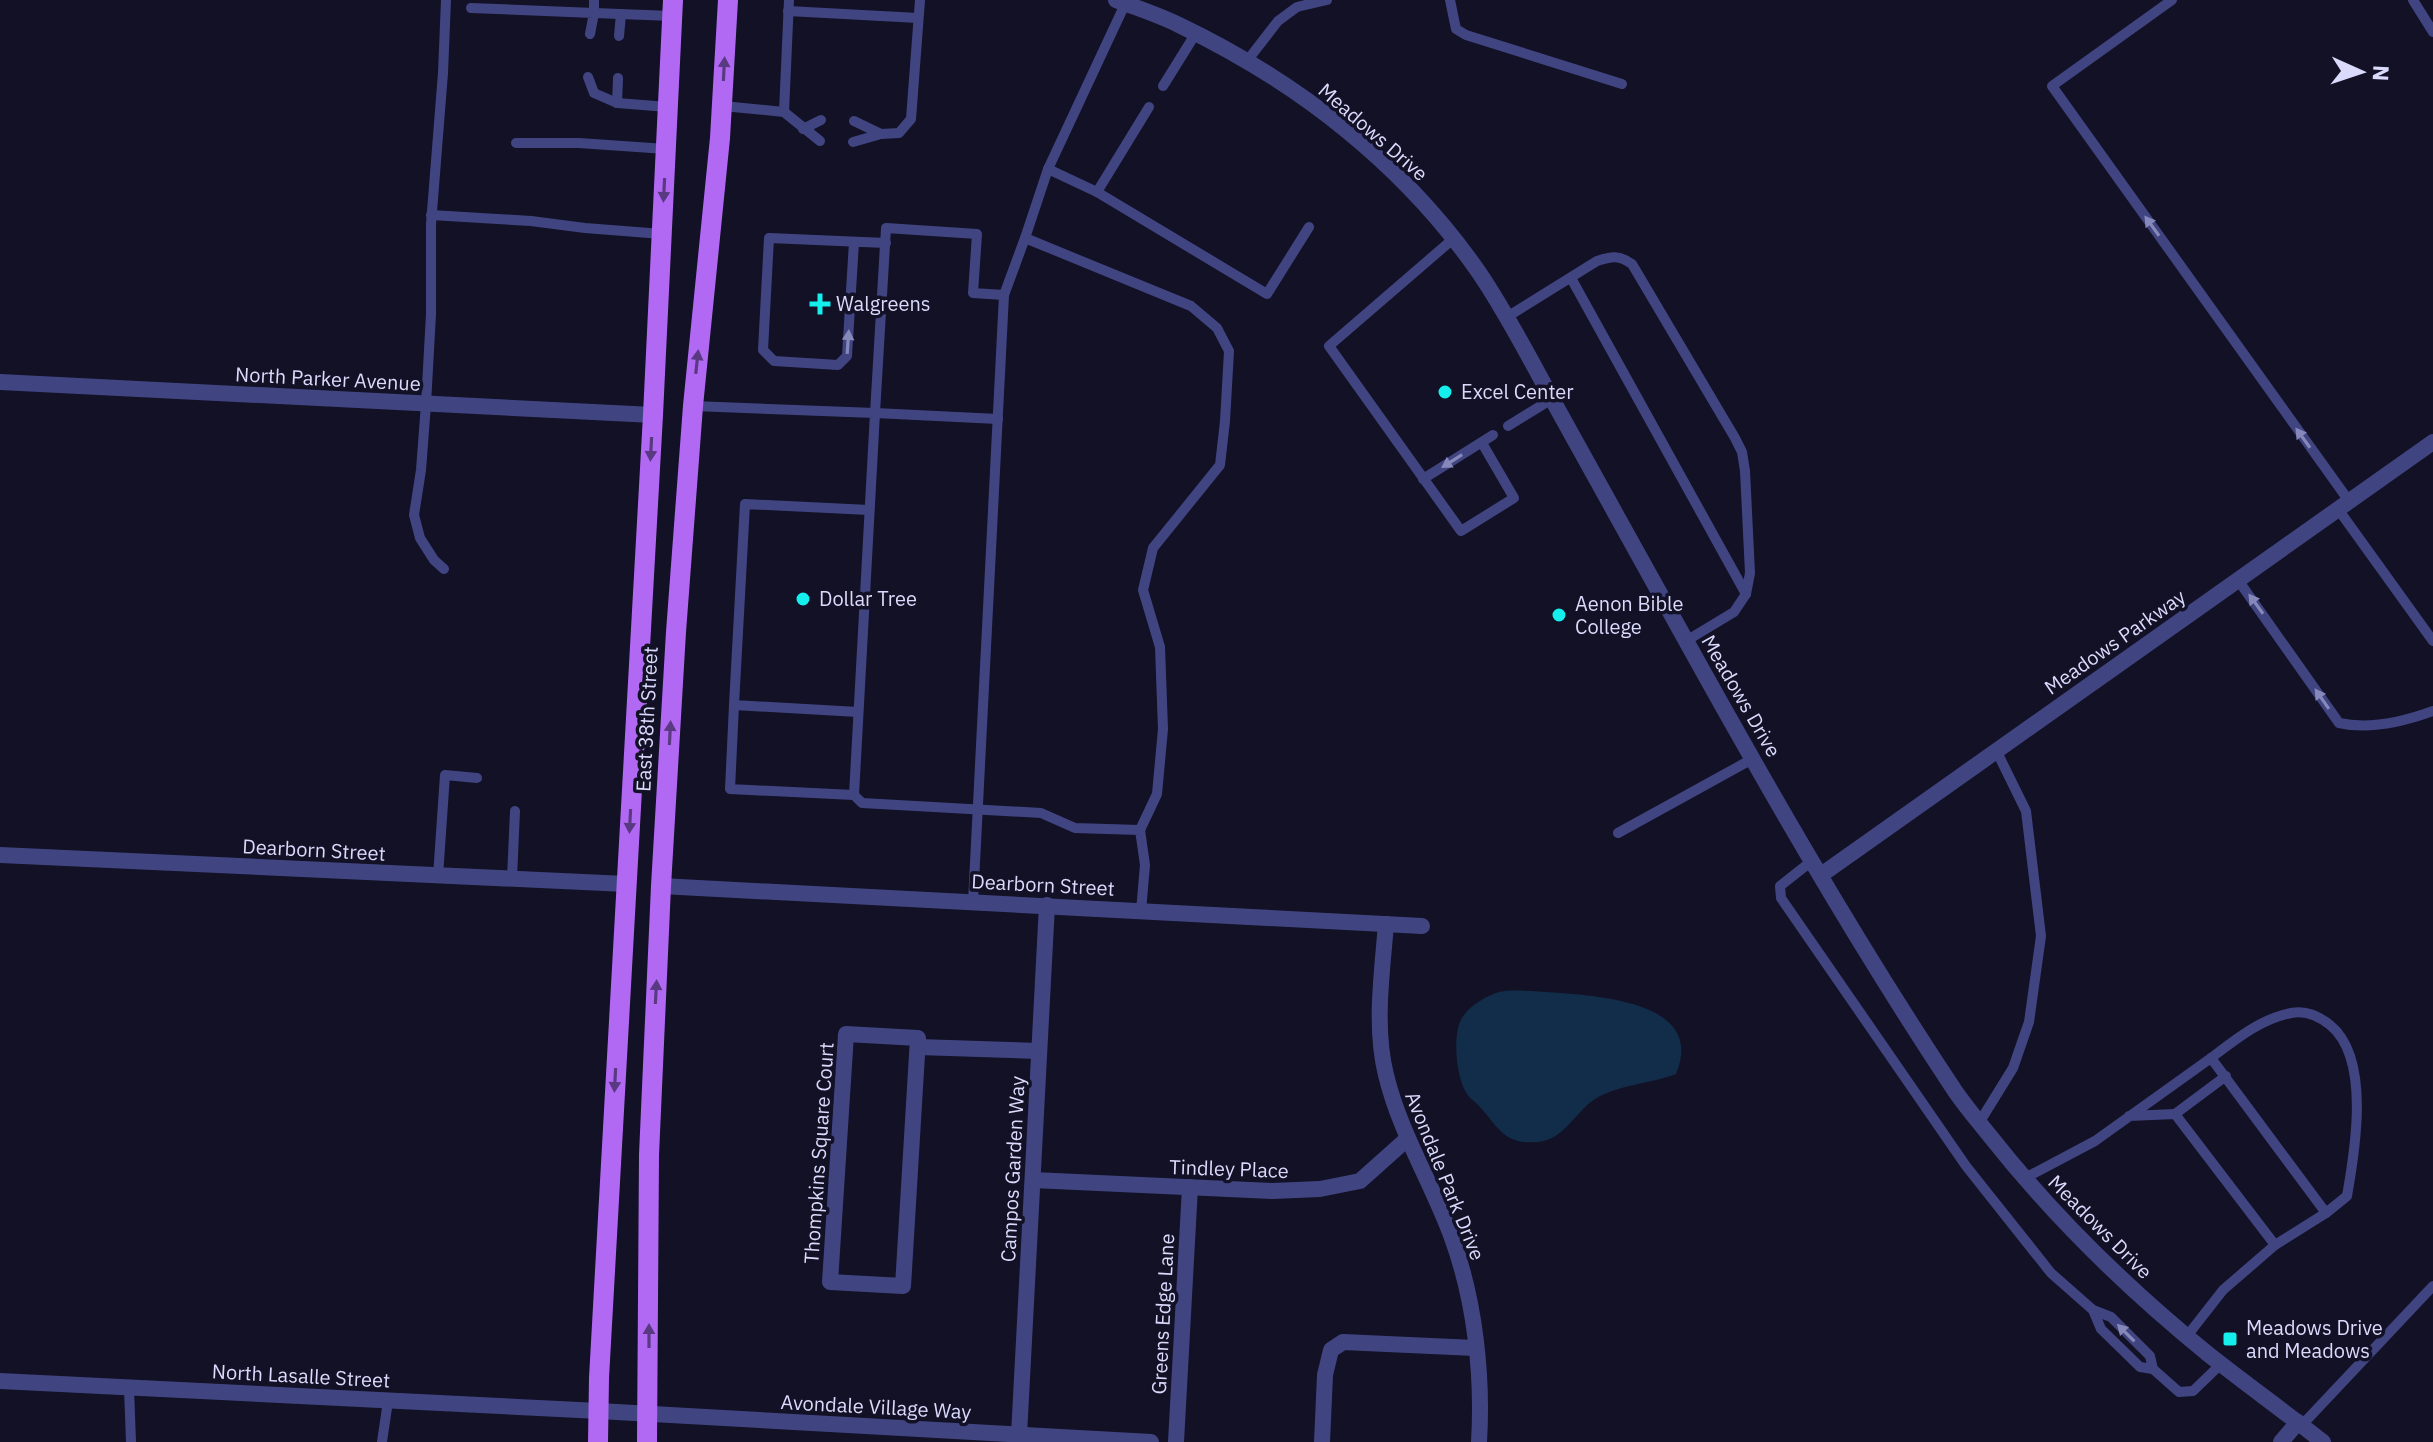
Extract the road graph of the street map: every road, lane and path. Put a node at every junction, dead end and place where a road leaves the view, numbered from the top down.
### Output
1 (446, 0) edge
2 (594, 0) edge
3 (728, 0) edge
4 (920, 0) edge
5 (1327, 0) edge
6 (1450, 0) edge
7 (2172, 0) edge
8 (2413, 0) edge
9 (1123, 1) edge
10 (515, 5) edge
11 (789, 6) edge
12 (471, 8) dead end
13 (673, 8) edge
14 (594, 13) junction
15 (621, 14) junction
16 (918, 18) junction
17 (2433, 32) edge
18 (1196, 33) junction
19 (590, 34) dead end
20 (619, 36) dead end
21 (1247, 61) junction
22 (588, 77) dead end
23 (618, 78) dead end
24 (1622, 84) dead end
25 (1163, 86) dead end
26 (617, 103) junction
27 (723, 106) junction
28 (668, 107) junction
29 (1149, 107) dead end
30 (784, 112) junction
31 (821, 120) dead end
32 (854, 121) dead end
33 (803, 129) junction
34 (881, 134) junction
35 (820, 141) dead end
36 (853, 142) dead end
37 (516, 143) dead end
38 (666, 149) junction
39 (1048, 169) junction
40 (1097, 192) junction
41 (431, 215) junction
42 (1309, 227) dead end
43 (662, 234) junction
44 (1025, 238) junction
45 (1453, 239) junction
46 (854, 242) junction
47 (886, 243) junction
48 (1571, 278) junction
49 (1004, 295) junction
50 (1507, 317) junction
51 (0, 382) edge
52 (1552, 399) junction
53 (426, 404) junction
54 (693, 406) junction
55 (875, 413) junction
56 (653, 415) junction
57 (998, 419) junction
58 (1508, 426) dead end
59 (1493, 435) dead end
60 (2433, 442) edge
61 (1482, 443) junction
62 (1423, 479) junction
63 (2343, 505) junction
64 (869, 510) junction
65 (444, 569) dead end
66 (2238, 580) junction
67 (1746, 594) junction
68 (1686, 641) junction
69 (2433, 641) edge
70 (734, 705) junction
71 (2433, 711) edge
72 (858, 712) junction
73 (1996, 750) junction
74 (1754, 758) junction
75 (477, 778) dead end
76 (854, 795) junction
77 (515, 811) dead end
78 (978, 811) junction
79 (1140, 830) junction
80 (1618, 833) dead end
81 (0, 855) edge
82 (1817, 867) junction
83 (438, 876) junction
84 (512, 878) junction
85 (626, 884) junction
86 (661, 886) junction
87 (973, 902) junction
88 (1047, 905) junction
89 (1141, 911) junction
90 (1386, 924) junction
91 (1422, 926) dead end
92 (918, 1047) junction
93 (1039, 1051) junction
94 (2211, 1058) junction
95 (2226, 1076) junction
96 (2175, 1114) junction
97 (2129, 1116) junction
98 (1979, 1123) junction
99 (1407, 1139) junction
100 (2025, 1178) junction
101 (1033, 1180) junction
102 (1190, 1187) junction
103 (2326, 1213) junction
104 (2275, 1245) junction
105 (2433, 1286) edge
106 (2187, 1336) junction
107 (1475, 1348) junction
108 (2221, 1364) junction
109 (0, 1381) edge
110 (129, 1388) junction
111 (388, 1401) junction
112 (599, 1411) junction
113 (649, 1414) junction
114 (2300, 1423) junction
115 (1019, 1435) junction
116 (131, 1442) edge
117 (382, 1442) edge
118 (598, 1442) edge
119 (647, 1442) edge
120 (1151, 1442) edge
121 (1176, 1442) edge
122 (1322, 1442) edge
123 (1479, 1442) edge
124 (2281, 1442) edge
125 (2323, 1442) edge

1 - 41 lane
2 - 14 lane
27 -> 3 main road, East 38th Street
4 - 16 lane
5 - 21 lane
6 - 24 lane
63 -> 7 lane
8 - 17 lane
9 - 18 street, Meadows Drive
9 - 39 lane
10 - 12 lane
10 - 14 lane
11 - 16 lane
11 - 30 lane
13 - 15 lane
13 - 28 main road, East 38th Street
14 - 15 lane
14 - 19 lane
15 - 20 lane
16 - 34 lane
18 - 21 street, Meadows Drive
18 - 25 lane
21 - 45 street, Meadows Drive
22 - 26 lane
23 - 26 lane
26 - 28 lane
27 - 30 lane
54 -> 27 main road, East 38th Street
28 - 38 main road, East 38th Street
29 - 40 lane
30 - 33 lane
31 - 33 lane
32 - 34 lane
33 - 35 lane
34 - 36 lane
37 - 38 lane
38 -> 43 main road, East 38th Street
39 - 40 lane
39 - 44 lane
40 - 42 lane
41 - 43 lane
41 - 53 lane
43 - 56 main road, East 38th Street
44 - 49 lane
44 - 79 lane
45 - 50 street, Meadows Drive
45 - 62 lane
46 -> 46 lane
46 - 47 lane
47 - 49 lane
47 - 55 lane
48 - 50 lane
48 - 67 lane
48 - 67 lane
49 - 57 lane
50 - 52 street, Meadows Drive
51 - 53 street, North Parker Avenue
52 - 58 lane
52 - 68 street, Meadows Drive
53 - 56 street, North Parker Avenue
53 - 65 lane
54 - 55 lane
86 -> 54 main road, East 38th Street
55 - 57 lane
55 - 64 lane
56 -> 85 main road, East 38th Street
57 - 78 lane
59 - 61 lane
60 - 63 street, Meadows Parkway
61 -> 62 lane
61 - 62 lane
63 - 66 street, Meadows Parkway
63 - 69 lane
64 - 70 lane
64 - 72 lane
71 -> 66 lane
66 - 73 street, Meadows Parkway
67 - 68 lane
68 - 74 street, Meadows Drive
70 - 72 lane
70 - 76 lane
72 - 76 lane
73 - 82 street, Meadows Parkway
73 - 98 lane
74 - 80 lane
74 - 82 street, Meadows Drive
75 - 83 lane
76 - 78 lane
77 - 84 lane
78 - 79 lane
78 - 87 lane
79 - 89 lane
81 - 83 street, Dearborn Street
82 - 98 street, Meadows Drive
82 - 108 lane
83 - 84 street, Dearborn Street
84 - 85 street, Dearborn Street
85 -> 112 main road, East 38th Street
86 - 87 street, Dearborn Street
113 -> 86 main road, East 38th Street
87 - 88 street, Dearborn Street
88 - 89 street, Dearborn Street
88 - 93 street, Campos Garden Way
89 - 90 street, Dearborn Street
90 - 91 street, Dearborn Street
90 - 99 street, Avondale Park Drive
92 - 92 street, Thompkins Square Court
92 - 93 street, Thompkins Square Court
93 - 101 street, Campos Garden Way
94 - 95 lane
94 - 97 lane
94 - 103 lane
95 - 96 lane
95 - 103 lane
96 - 97 lane
96 - 104 lane
97 - 100 lane
98 - 100 street, Meadows Drive
99 - 102 street, Tindley Place
99 - 107 street, Avondale Park Drive
100 - 106 street, Meadows Drive
101 - 102 street, Tindley Place
101 - 115 street, Campos Garden Way
102 - 121 street, Greens Edge Lane
103 - 104 lane
104 - 106 lane
105 - 114 lane
106 - 108 street, Meadows Drive
107 - 122 street
107 - 123 street, Avondale Park Drive
108 - 114 street, Meadows Drive
109 - 110 street, North Lasalle Street
110 - 111 street, North Lasalle Street
110 - 116 lane
111 - 112 street, North Lasalle Street
111 - 117 lane
112 - 113 street, Avondale Village Way
112 - 118 main road, East 38th Street
113 - 115 street, Avondale Village Way
113 - 119 main road, East 38th Street
114 - 124 street
114 - 125 street, Meadows Drive
115 - 120 street, Avondale Village Way

